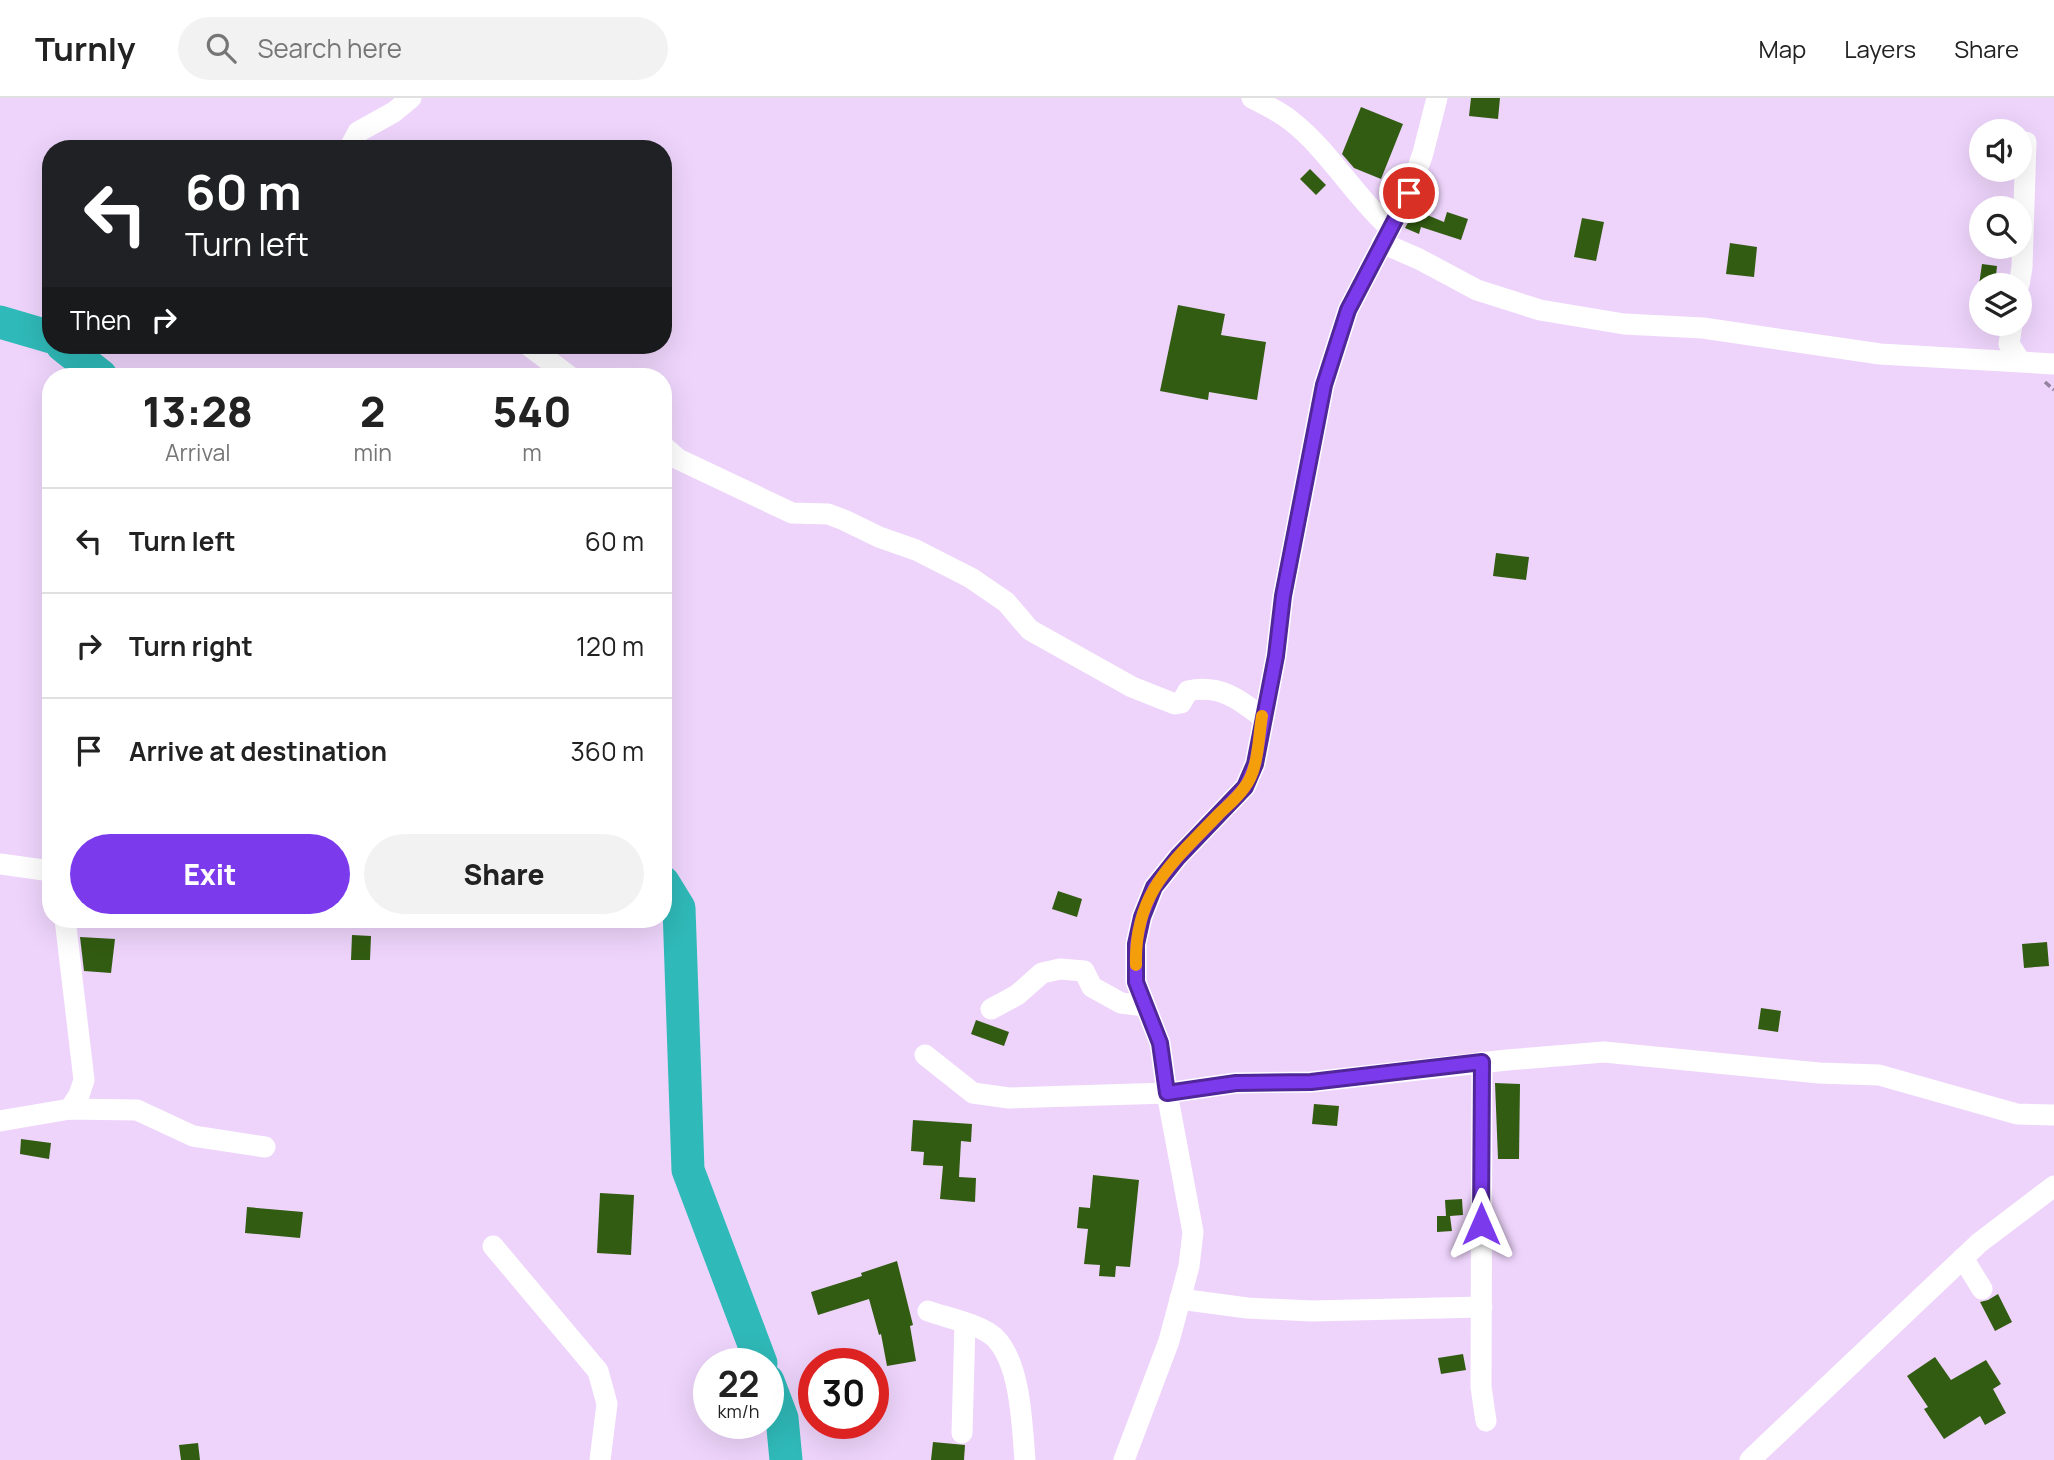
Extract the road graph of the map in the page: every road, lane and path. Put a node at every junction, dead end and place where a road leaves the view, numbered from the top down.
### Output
1 (411, 98) edge
2 (1252, 98) edge
3 (1437, 98) edge
4 (354, 140) edge
5 (2025, 182) edge
6 (1386, 235) junction
7 (2021, 273) edge
8 (2010, 336) edge
9 (540, 354) edge
10 (2020, 362) junction
11 (2054, 364) edge
12 (558, 368) edge
13 (672, 454) edge
14 (1262, 716) junction
15 (0, 864) edge
16 (42, 870) edge
17 (66, 928) edge
18 (1145, 1006) junction
19 (991, 1009) dead end
20 (925, 1055) dead end
21 (1482, 1062) junction
22 (1167, 1093) junction
23 (70, 1109) junction
24 (2054, 1115) edge
25 (0, 1121) edge
26 (265, 1147) dead end
27 (2054, 1186) edge
28 (493, 1247) dead end
29 (1963, 1258) junction
30 (1982, 1289) dead end
31 (1180, 1299) junction
32 (1482, 1307) junction
33 (928, 1311) dead end
34 (965, 1323) junction
35 (1486, 1421) dead end
36 (962, 1433) dead end
37 (600, 1460) edge
38 (1025, 1460) edge
39 (1124, 1460) edge
40 (1750, 1460) edge

1 - 4 street
2 - 6 street
3 - 6 street
5 - 7 street
6 - 10 street
6 - 14 street
8 - 10 street
9 - 12 street
10 - 11 street
13 - 14 street
14 - 18 street
15 - 16 street
17 - 23 street
18 - 19 street
18 - 22 street
20 - 22 street
21 - 22 street
21 - 24 street
21 - 32 street
22 - 31 street
23 - 25 street
23 - 26 street
27 - 29 street
28 - 37 street
29 - 30 street
29 - 40 street
31 - 32 street
31 - 39 street
32 - 35 street
33 - 34 street
34 - 36 street
34 - 38 street

